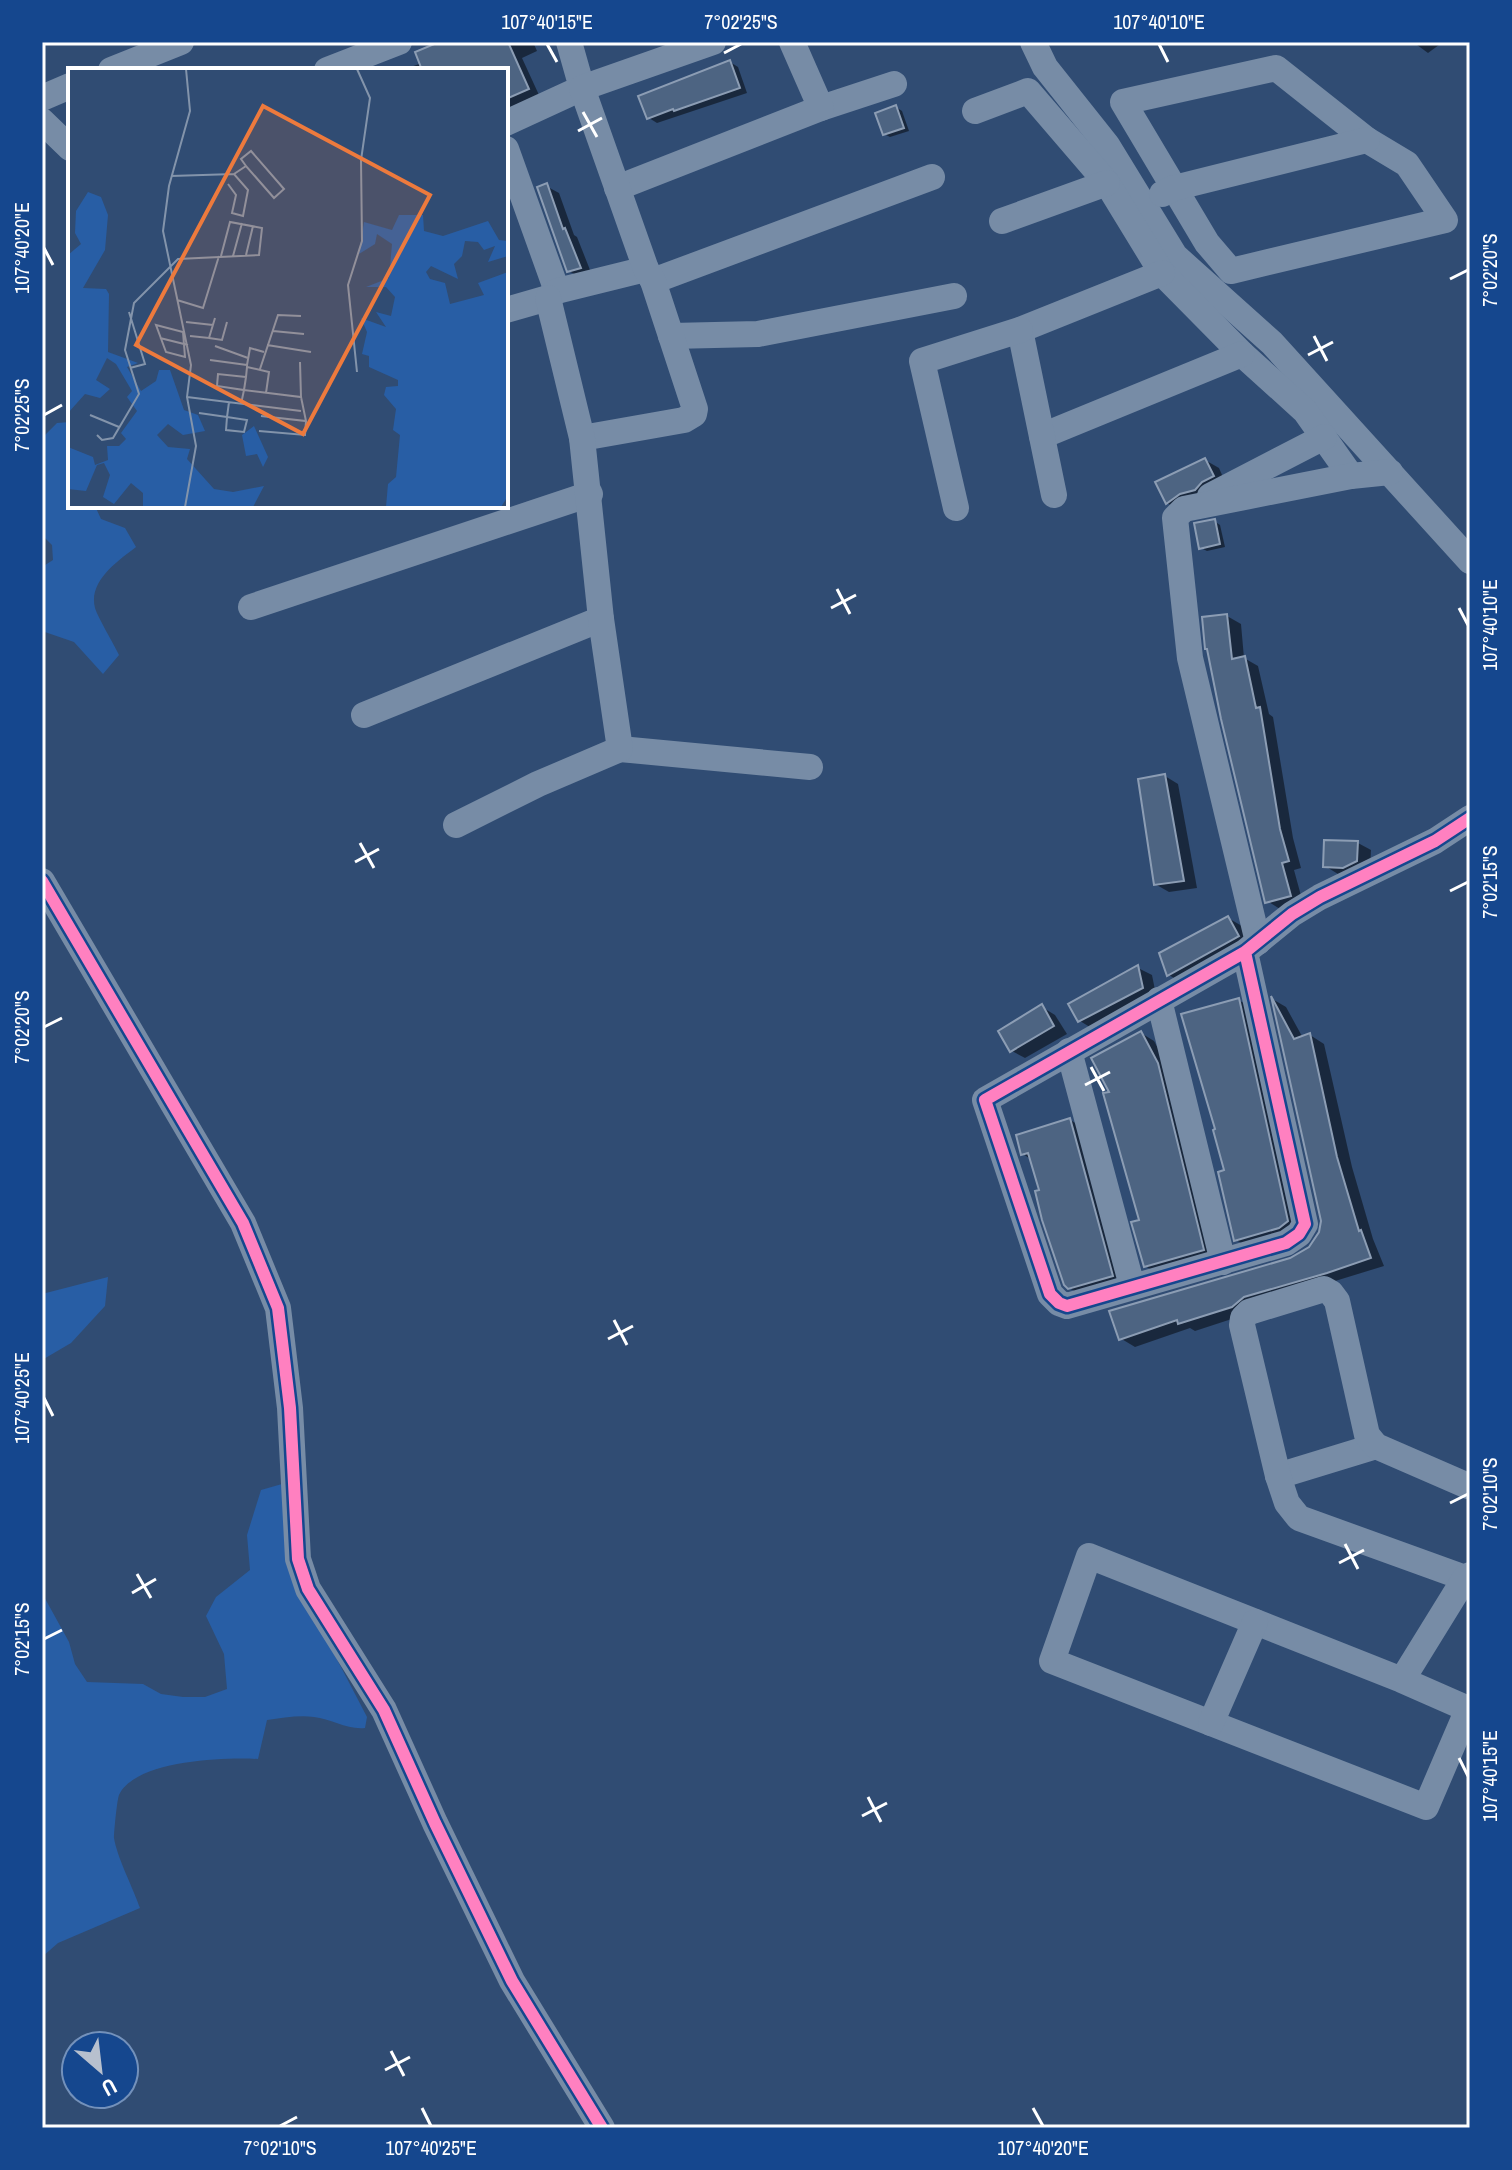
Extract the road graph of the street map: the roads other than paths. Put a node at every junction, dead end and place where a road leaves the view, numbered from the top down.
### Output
1 (181, 42) edge
2 (399, 42) edge
3 (569, 42) edge
4 (713, 42) edge
5 (792, 42) edge
6 (1033, 42) edge
7 (116, 68) edge
8 (332, 68) edge
9 (894, 84) dead end
10 (68, 87) edge
11 (582, 88) junction
12 (42, 98) edge
13 (821, 108) junction
14 (975, 111) dead end
15 (42, 121) edge
16 (508, 122) edge
17 (1367, 140) junction
18 (68, 147) edge
19 (508, 155) edge
20 (932, 177) dead end
21 (1107, 183) junction
22 (617, 188) junction
23 (1174, 188) junction
24 (1144, 202) junction
25 (1002, 221) dead end
26 (1162, 273) junction
27 (649, 275) junction
28 (552, 294) junction
29 (954, 296) dead end
30 (508, 309) edge
31 (1020, 330) junction
32 (671, 336) junction
33 (1242, 354) junction
34 (1042, 436) junction
35 (1324, 437) junction
36 (582, 438) junction
37 (1390, 472) junction
38 (1351, 476) junction
39 (590, 494) junction
40 (1054, 495) dead end
41 (956, 508) dead end
42 (1184, 509) junction
43 (1470, 561) edge
44 (251, 607) dead end
45 (601, 619) junction
46 (364, 715) dead end
47 (620, 749) junction
48 (810, 767) dead end
49 (1470, 818) edge
50 (456, 825) dead end
51 (42, 881) edge
52 (1251, 947) junction
53 (1159, 1000) junction
54 (1069, 1051) junction
55 (1223, 1262) junction
56 (1132, 1286) junction
57 (1376, 1446) junction
58 (1278, 1476) junction
59 (1468, 1486) dead end
60 (1468, 1576) edge
61 (1255, 1622) junction
62 (1402, 1680) junction
63 (1211, 1723) junction
64 (602, 2128) edge

1 - 7 street
2 - 8 street
3 - 11 street
4 - 11 street
5 - 13 street
6 - 24 street
9 - 13 street
10 - 12 street
11 - 16 street
11 - 22 street
13 - 22 street
14 - 21 street
15 - 18 street
17 - 23 street
17 - 23 street
17 - 23 street
19 - 28 street
20 - 27 street
21 - 25 street
21 - 26 street
22 - 27 street
23 - 24 street
24 - 37 street
26 - 31 street
26 - 33 street
27 - 28 street
27 - 32 street
28 - 30 street
28 - 36 street
29 - 32 street
31 - 34 street
31 - 41 street
32 - 36 street
33 - 34 street
33 - 35 street
34 - 40 street
35 - 38 street
35 - 42 street
36 - 39 street
37 - 38 street
37 - 43 street
38 - 42 street
39 - 44 street
39 - 45 street
42 - 52 street
45 - 46 street
45 - 47 street
47 - 48 street
47 - 50 street
49 - 52 street
51 - 64 street
52 - 53 street
52 - 55 street
53 - 54 street
53 - 55 street
54 - 56 street
54 - 56 street
55 - 56 street
57 - 58 street
57 - 58 street
57 - 59 street
58 - 60 street
60 - 62 street
61 - 62 street
61 - 63 street
61 - 63 street
62 - 63 street

